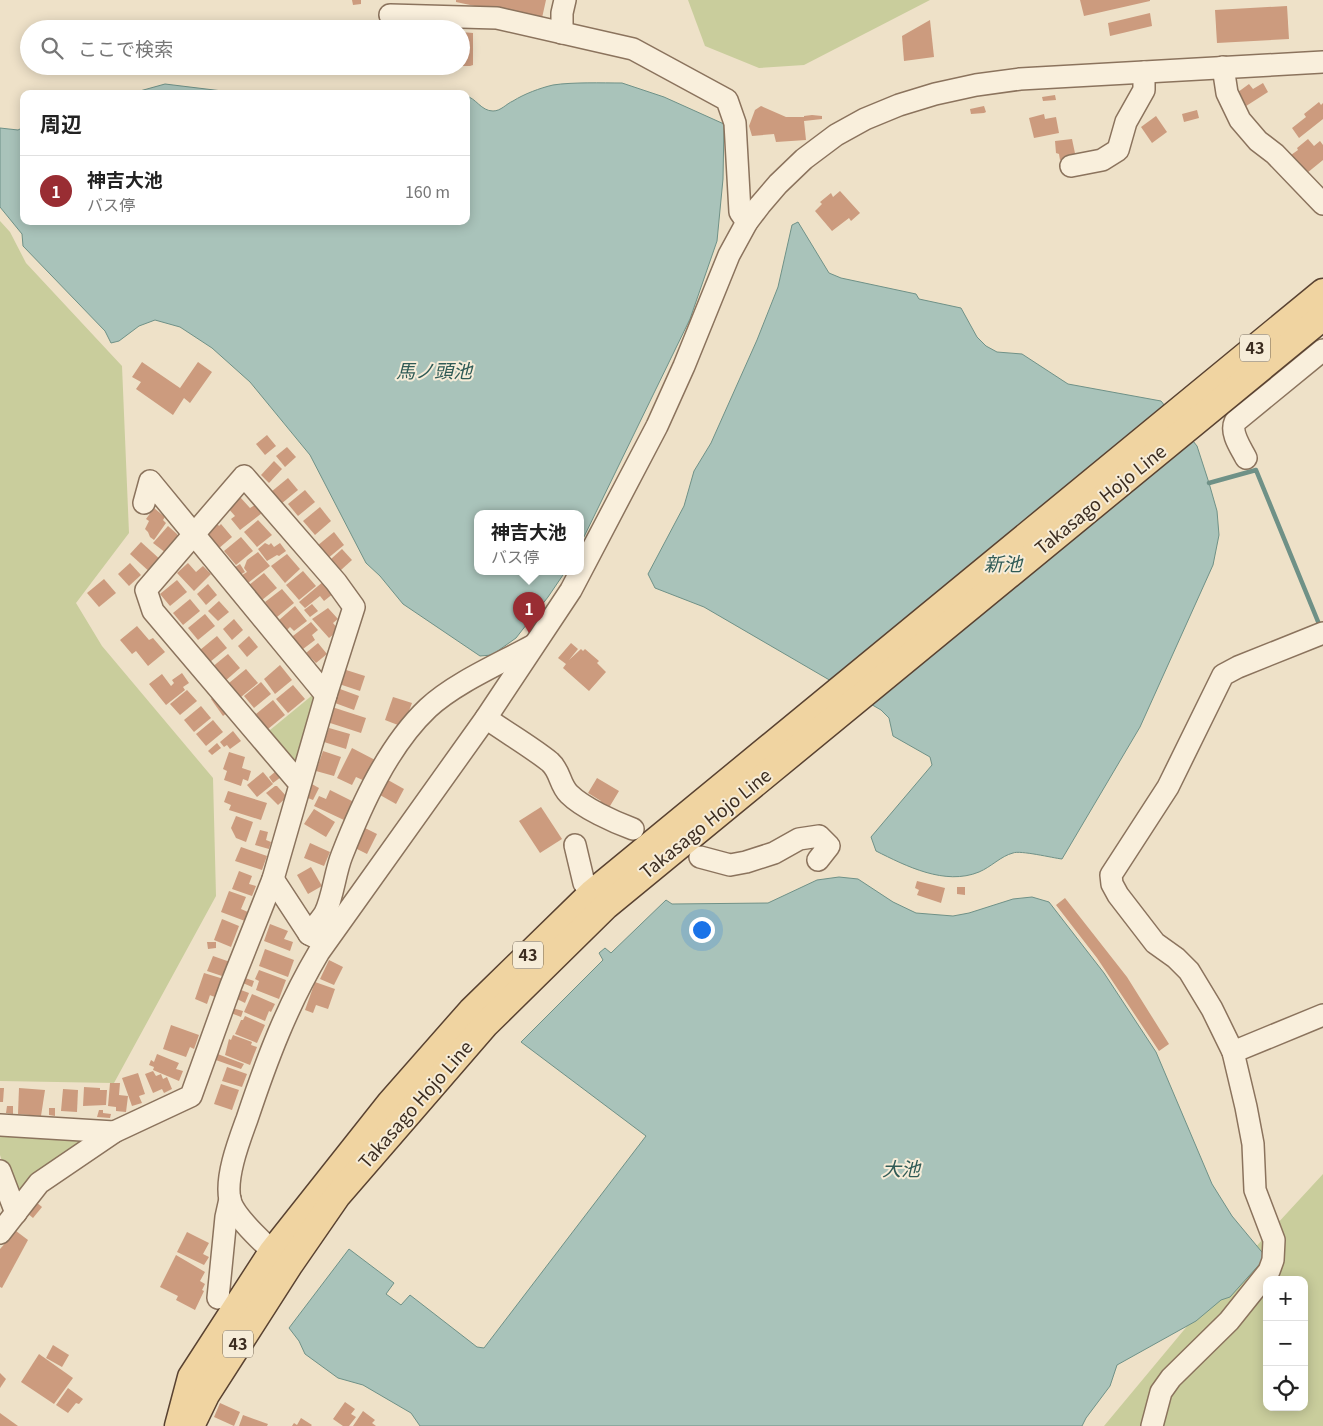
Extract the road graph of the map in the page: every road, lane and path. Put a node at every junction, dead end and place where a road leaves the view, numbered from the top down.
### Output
1 (565, 0) edge
2 (390, 15) dead end
3 (562, 33) junction
4 (1323, 62) edge
5 (1223, 67) junction
6 (1144, 72) junction
7 (1072, 166) dead end
8 (1323, 204) edge
9 (747, 222) junction
10 (1323, 292) edge
11 (1323, 317) edge
12 (1323, 350) edge
13 (1194, 411) junction
14 (1246, 458) dead end
15 (144, 503) dead end
16 (193, 534) junction
17 (584, 565) edge
18 (579, 575) edge
19 (1323, 634) edge
20 (537, 644) junction
21 (326, 695) junction
22 (831, 709) junction
23 (486, 718) junction
24 (300, 784) junction
25 (633, 829) dead end
26 (575, 845) dead end
27 (700, 857) dead end
28 (818, 860) dead end
29 (274, 879) junction
30 (592, 893) junction
31 (318, 938) junction
32 (1323, 1015) edge
33 (1233, 1052) junction
34 (0, 1125) edge
35 (114, 1132) junction
36 (0, 1171) edge
37 (230, 1199) junction
38 (16, 1213) junction
39 (0, 1233) edge
40 (281, 1258) junction
41 (218, 1298) dead end
42 (178, 1426) edge
43 (191, 1426) edge
44 (1152, 1426) edge

1 - 3 street
2 - 3 street
3 - 9 street
4 - 5 street
5 - 6 street
5 - 8 street
6 - 7 street
6 - 9 street
9 - 17 street
10 - 13 main road, Takasago Hojo Line / 43
11 - 13 main road, Takasago Hojo Line / 43
12 - 14 street
13 - 22 main road, Takasago Hojo Line / 43
15 - 16 street
16 - 21 street
16 - 21 street
16 - 24 street
18 - 20 street
19 - 33 street
20 - 23 street
20 - 31 street
21 - 24 street
22 - 30 main road, Takasago Hojo Line / 43
22 - 40 main road, Takasago Hojo Line / 43
23 - 25 street
23 - 31 street
24 - 29 street
26 - 30 street
27 - 28 street
29 - 31 street
29 - 35 street
30 - 40 main road, Takasago Hojo Line / 43
31 - 37 street
32 - 33 street
33 - 44 street
34 - 35 street
35 - 38 street
36 - 38 street
37 - 40 street
37 - 41 street
38 - 39 street
40 - 42 main road, 43
40 - 43 main road, Takasago Hojo Line / 43

